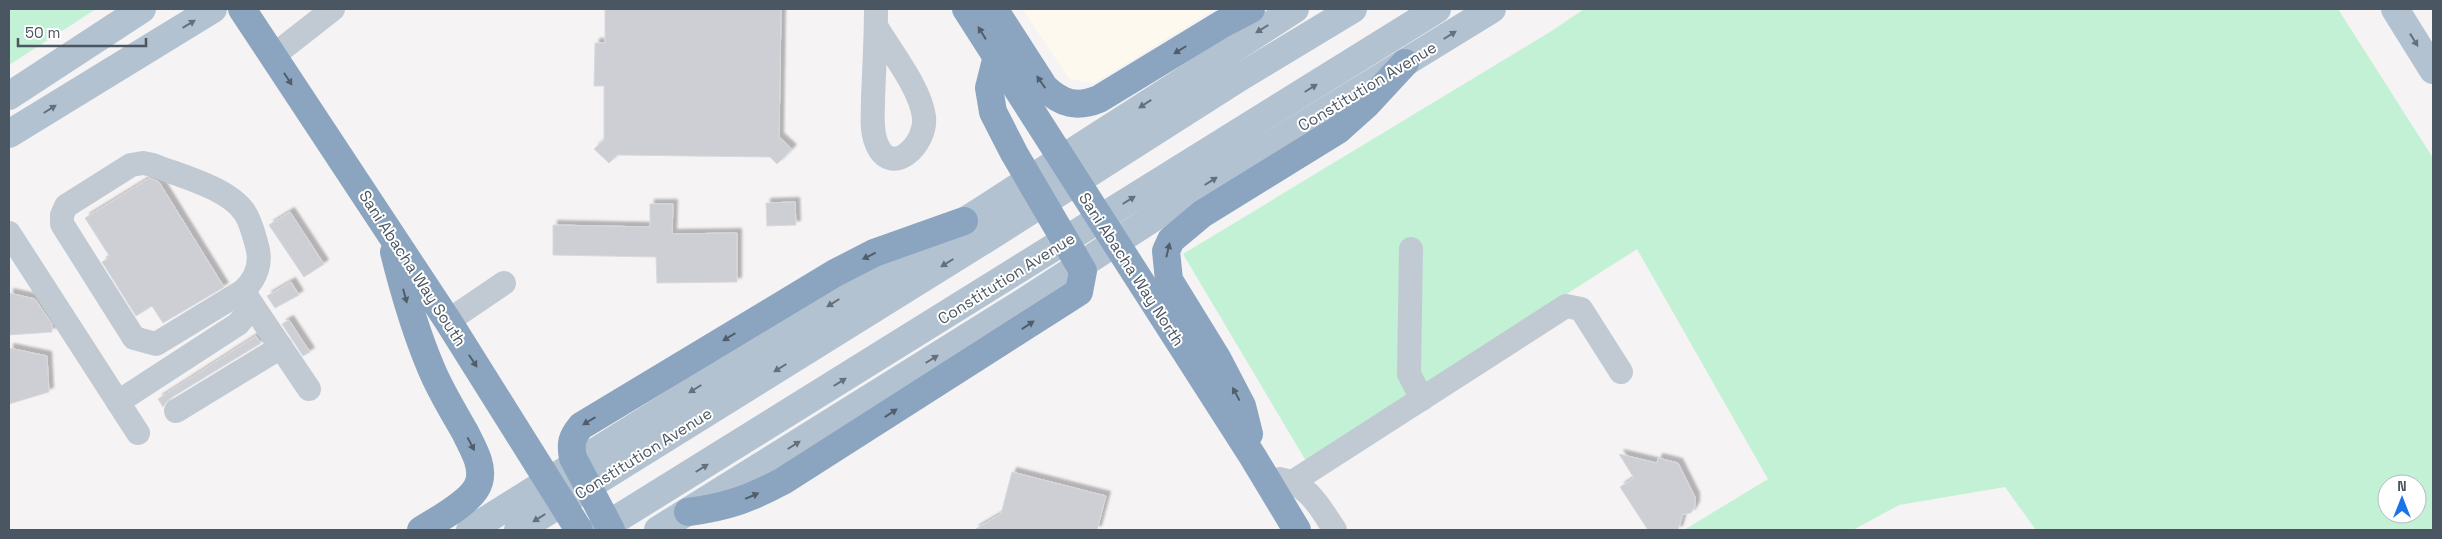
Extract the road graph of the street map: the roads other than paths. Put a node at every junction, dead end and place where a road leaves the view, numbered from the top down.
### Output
1 (142, 9) edge
2 (213, 9) edge
3 (242, 9) edge
4 (333, 9) edge
5 (966, 9) edge
6 (994, 9) edge
7 (1251, 9) edge
8 (1295, 9) edge
9 (1353, 9) edge
10 (1438, 9) edge
11 (1492, 9) edge
12 (2394, 9) edge
13 (876, 17) edge
14 (1226, 37) junction
15 (273, 56) junction
16 (997, 56) junction
17 (1405, 63) junction
18 (2433, 70) edge
19 (9, 96) edge
20 (9, 134) edge
21 (971, 217) junction
22 (9, 232) edge
23 (389, 232) junction
24 (1411, 249) dead end
25 (504, 283) dead end
26 (248, 298) junction
27 (448, 322) junction
28 (281, 347) junction
29 (1622, 372) dead end
30 (309, 389) dead end
31 (1422, 399) junction
32 (118, 402) junction
33 (176, 411) dead end
34 (138, 433) dead end
35 (1259, 467) junction
36 (1294, 481) junction
37 (675, 520) edge
38 (421, 530) edge
39 (470, 530) edge
40 (518, 530) edge
41 (579, 530) edge
42 (599, 530) edge
43 (611, 530) edge
44 (1297, 530) edge
45 (1334, 530) edge

1 - 19 main road
20 -> 2 main road
3 - 15 highway, Sani Abacha Way South
4 - 15 lane
16 -> 5 highway, Sani Abacha Way North
14 -> 6 highway
7 - 14 highway
8 -> 14 main road, Constitution Avenue
9 -> 40 main road, Constitution Avenue
42 -> 10 main road, Constitution Avenue
17 -> 11 main road, Constitution Avenue
12 -> 18 main road
13 - 13 lane
14 -> 21 main road, Constitution Avenue
15 -> 23 highway, Sani Abacha Way South
16 - 35 highway, Sani Abacha Way North
37 -> 16 highway
35 -> 17 highway
37 -> 17 main road, Constitution Avenue
21 -> 39 main road, Constitution Avenue
21 -> 43 highway
22 - 32 lane
23 - 27 highway, Sani Abacha Way South
23 -> 38 highway
24 - 31 lane
25 - 27 lane
26 - 26 lane
26 - 28 lane
26 - 32 lane
27 -> 41 highway, Sani Abacha Way South
28 - 30 lane
28 - 33 lane
29 - 31 lane
31 - 36 lane
32 - 34 lane
35 - 36 lane
35 - 44 highway, Sani Abacha Way North
36 - 45 lane

